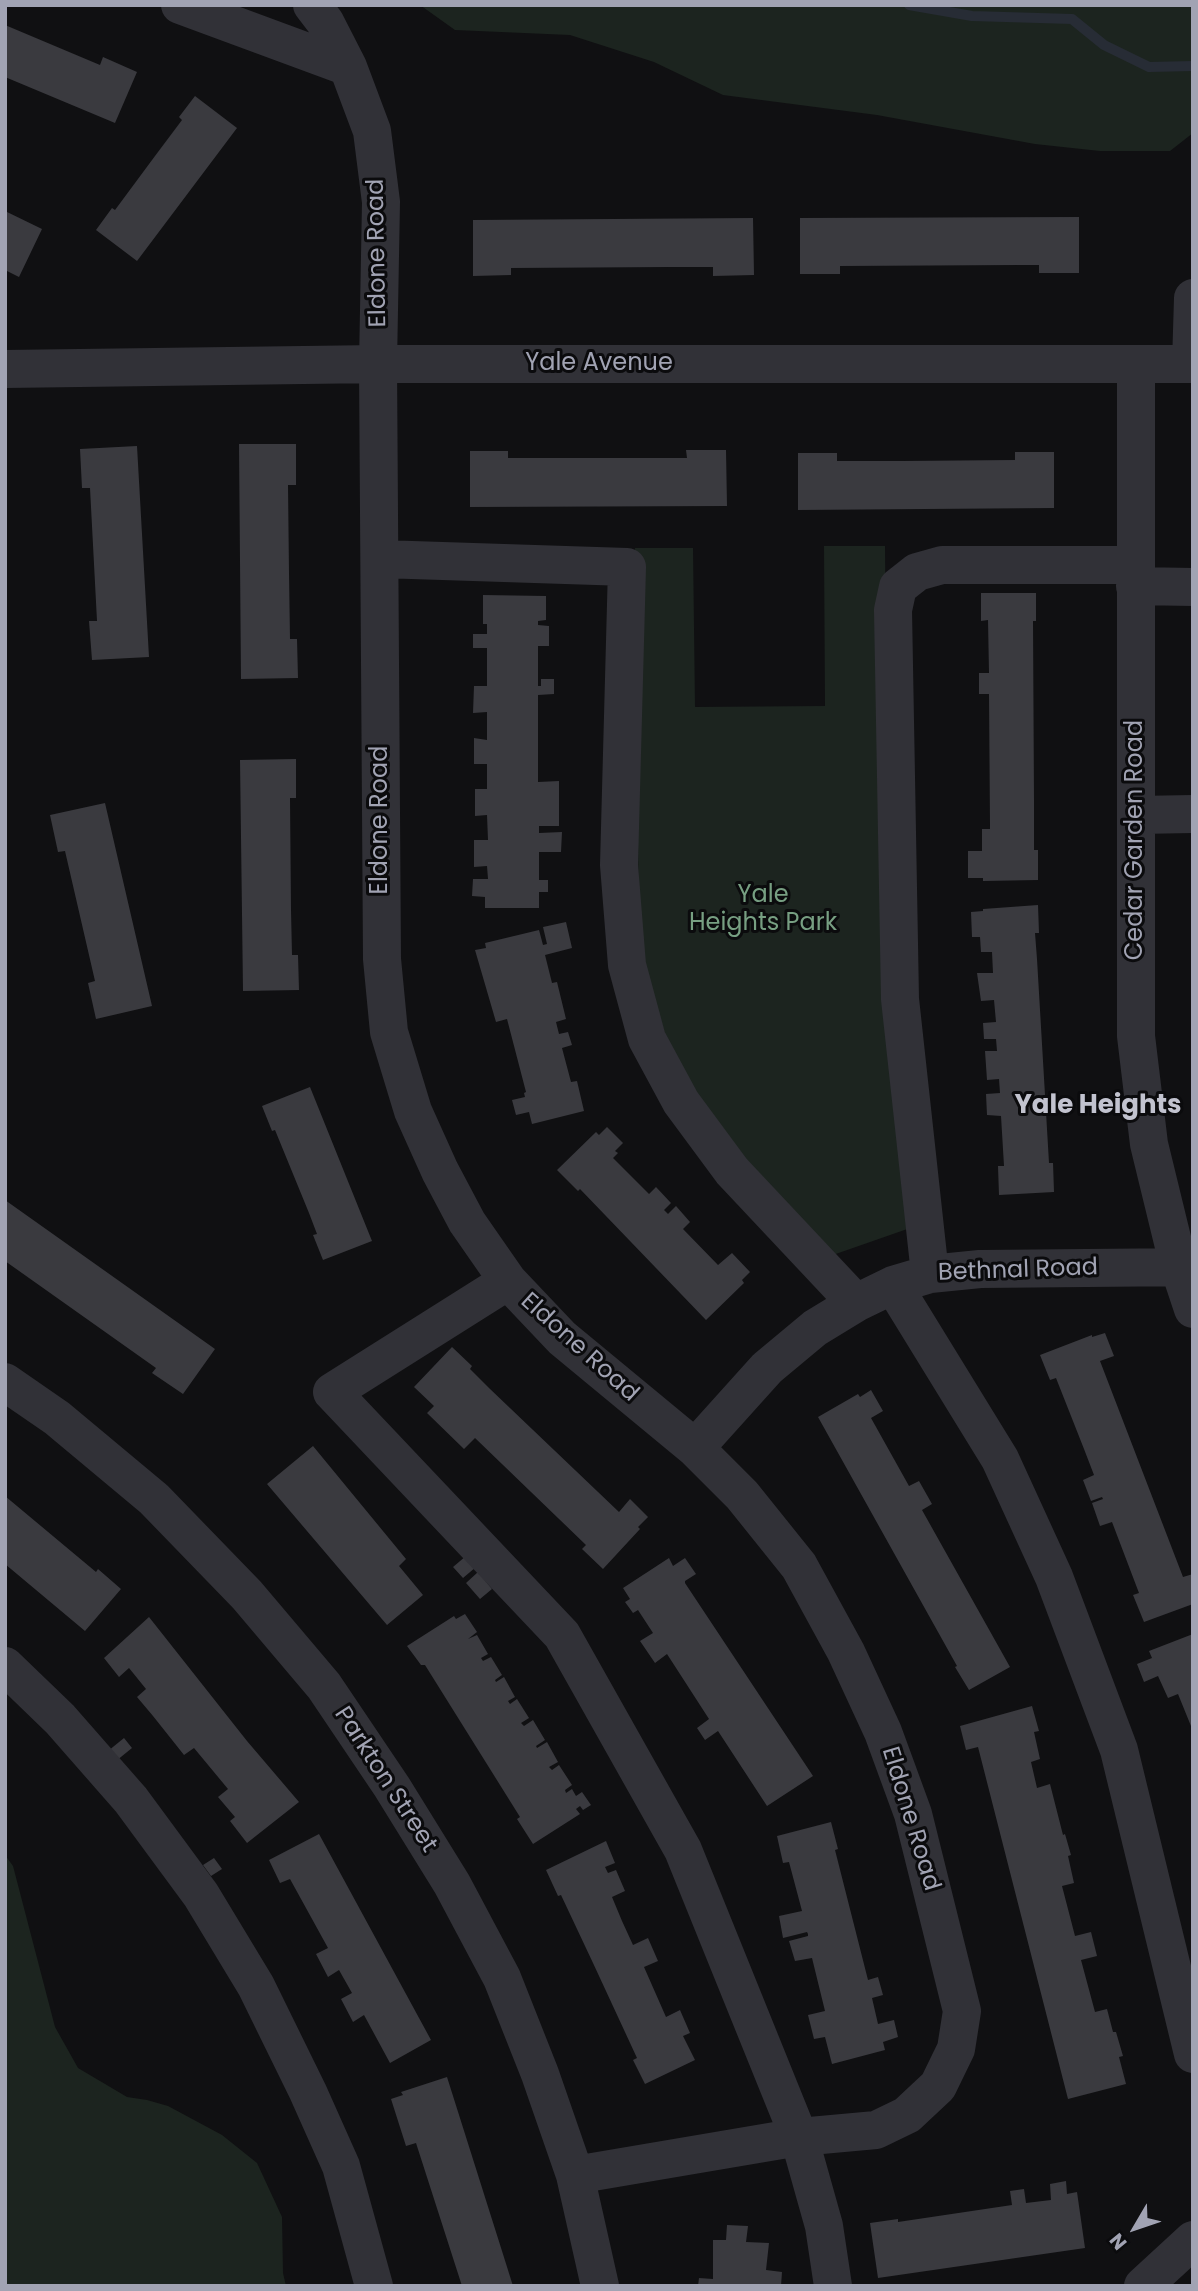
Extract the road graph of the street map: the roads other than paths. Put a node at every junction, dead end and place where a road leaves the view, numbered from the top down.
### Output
1 (180, 5) edge
2 (312, 5) edge
3 (348, 67) junction
4 (1193, 298) edge
5 (379, 364) junction
6 (1192, 364) edge
7 (1136, 365) junction
8 (5, 369) edge
9 (381, 559) junction
10 (1135, 575) junction
11 (1193, 587) edge
12 (1193, 814) edge
13 (1137, 815) junction
14 (1186, 1267) edge
15 (930, 1274) junction
16 (508, 1281) junction
17 (893, 1285) junction
18 (856, 1303) junction
19 (1193, 1309) edge
20 (5, 1382) edge
21 (695, 1448) junction
22 (5, 1666) edge
23 (1193, 2054) edge
24 (799, 2137) junction
25 (575, 2175) junction
26 (1193, 2240) edge
27 (374, 2286) edge
28 (600, 2286) edge
29 (833, 2286) edge
30 (1143, 2286) edge

1 - 3 street
2 - 3 street, Eldone Road
3 - 5 street, Eldone Road
4 - 6 street
5 - 7 street, Yale Avenue
5 - 8 street, Yale Avenue
5 - 9 street, Eldone Road
6 - 7 street, Yale Avenue
7 - 10 street, Cedar Garden Road
9 - 16 street, Eldone Road
9 - 18 street
10 - 11 street
10 - 13 street, Cedar Garden Road
10 - 15 street
12 - 13 street
13 - 14 street, Cedar Garden Road
14 - 15 street, Bethnal Road
14 - 19 street, Cedar Garden Road
15 - 17 street, Bethnal Road
16 - 21 street, Eldone Road
16 - 24 street
17 - 18 street, Bethnal Road
17 - 23 street
18 - 21 street, Bethnal Road
20 - 25 street, Parkton Street
21 - 24 street, Eldone Road
22 - 27 street
24 - 25 street, Eldone Road
24 - 29 street
25 - 28 street, Parkton Street
26 - 30 street

